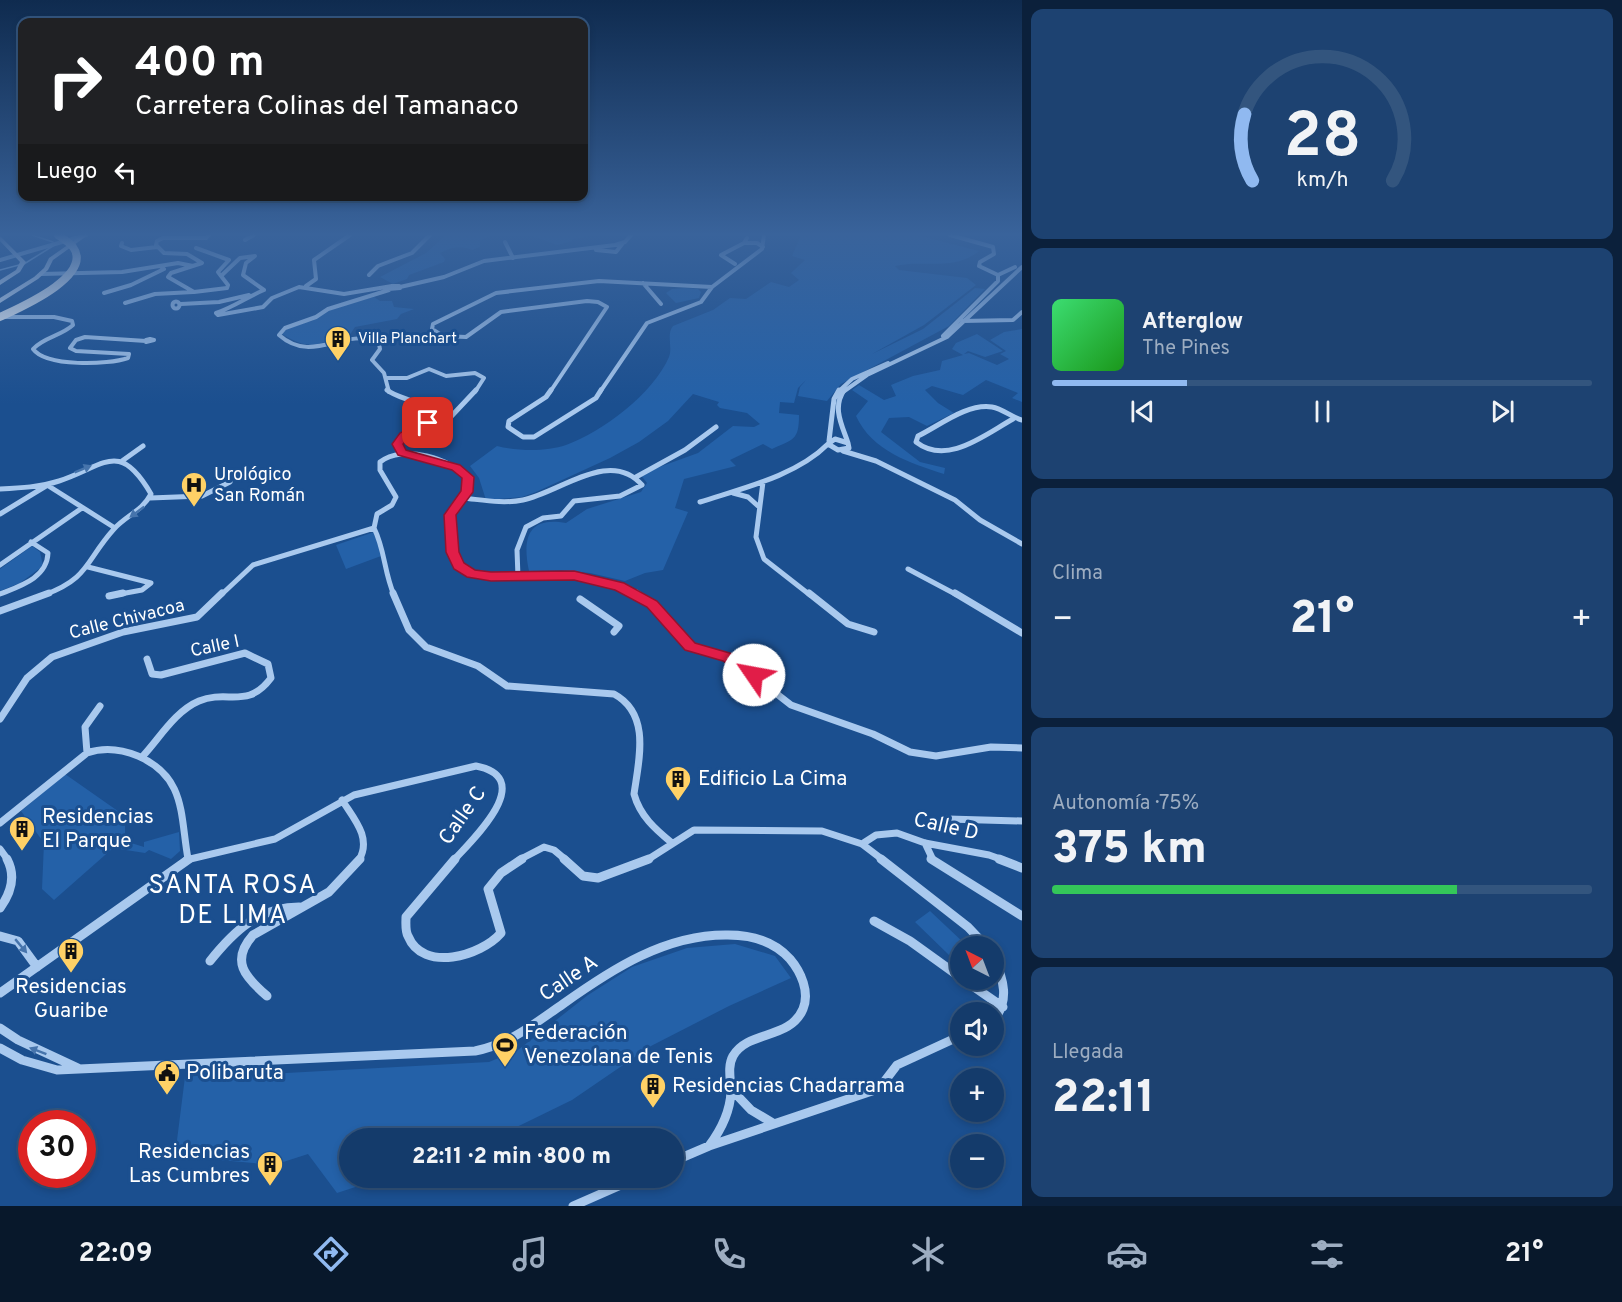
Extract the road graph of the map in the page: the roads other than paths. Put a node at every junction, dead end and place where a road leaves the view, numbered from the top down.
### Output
1 (15, 291) edge
2 (41, 291) edge
3 (51, 291) edge
4 (111, 291) edge
5 (200, 291) edge
6 (262, 291) edge
7 (293, 291) edge
8 (329, 291) edge
9 (365, 291) edge
10 (380, 291) edge
11 (511, 291) edge
12 (650, 291) edge
13 (709, 291) edge
14 (988, 291) edge
15 (994, 291) edge
16 (194, 292) joint
17 (104, 293) dead end
18 (259, 293) junction
19 (0, 301) edge
20 (125, 303) dead end
21 (181, 304) dead end
22 (661, 304) dead end
23 (1022, 312) edge
24 (970, 316) junction
25 (0, 317) edge
26 (963, 320) junction
27 (981, 322) junction
28 (956, 327) junction
29 (146, 340) dead end
30 (387, 378) junction
31 (1013, 418) junction
32 (1022, 420) edge
33 (445, 423) dead end
34 (716, 427) dead end
35 (829, 442) junction
36 (849, 445) junction
37 (143, 446) dead end
38 (840, 450) junction
39 (402, 453) junction
40 (818, 454) junction
41 (122, 461) junction
42 (876, 461) junction
43 (636, 477) junction
44 (230, 482) dead end
45 (763, 483) junction
46 (47, 485) junction
47 (752, 486) junction
48 (0, 489) edge
49 (762, 492) junction
50 (729, 493) junction
51 (150, 498) junction
52 (464, 498) junction
53 (752, 499) junction
54 (700, 502) dead end
55 (758, 506) junction
56 (82, 508) junction
57 (0, 514) edge
58 (115, 528) junction
59 (374, 528) junction
60 (32, 542) junction
61 (1022, 544) edge
62 (0, 565) edge
63 (88, 567) junction
64 (908, 569) dead end
65 (518, 577) junction
66 (0, 594) edge
67 (108, 596) dead end
68 (580, 599) dead end
69 (0, 611) edge
70 (614, 632) dead end
71 (874, 632) dead end
72 (1022, 633) edge
73 (147, 659) dead end
74 (100, 706) dead end
75 (0, 719) edge
76 (1022, 748) edge
77 (87, 753) junction
78 (142, 757) junction
79 (342, 800) junction
80 (948, 819) dead end
81 (1022, 821) edge
82 (0, 823) edge
83 (672, 843) junction
84 (924, 843) junction
85 (862, 844) junction
86 (0, 849) edge
87 (188, 859) junction
88 (1022, 868) edge
89 (300, 907) junction
90 (0, 908) edge
91 (1022, 916) edge
92 (873, 921) dead end
93 (0, 936) edge
94 (977, 936) edge
95 (210, 961) dead end
96 (37, 967) junction
97 (950, 969) edge
98 (978, 990) edge
99 (0, 993) edge
100 (267, 996) dead end
101 (996, 1002) edge
102 (0, 1028) edge
103 (950, 1041) edge
104 (0, 1048) edge
105 (78, 1069) junction
106 (732, 1090) junction
107 (773, 1123) junction
108 (709, 1146) junction
109 (684, 1157) edge
110 (614, 1188) edge
111 (573, 1206) edge

1 - 19 street
2 - 25 highway, bridge
3 - 25 highway, bridge
4 - 17 street
5 - 16 street
6 - 18 street
7 - 18 street
8 - 9 street
10 - 30 street
11 - 13 street
12 - 22 street
14 - 26 street
15 - 24 street
16 - 20 street
18 - 21 street
23 - 27 street
24 - 26 street
24 - 27 street
25 - 29 street
26 - 27 street
26 - 28 street
28 - 35 street
28 - 36 street
30 - 33 street
30 - 39 street
31 - 31 street
31 - 32 street
34 - 43 street
35 - 36 street
35 - 38 street
35 - 40 street
36 - 38 street
36 - 42 street
37 - 41 street
38 - 40 street
38 - 42 street
39 - 52 street
39 - 59 street
40 - 45 street
46 -> 41 street
41 - 51 street
42 - 61 street
43 - 52 street
43 - 65 street
44 - 51 street
45 - 47 street
45 - 49 street
46 - 48 street
46 - 56 street
46 - 57 street
47 - 49 street
47 - 50 street
49 - 53 street
49 - 55 street
50 - 53 street
50 - 54 street
51 -> 58 street
52 - 65 street
53 - 55 street
55 - 71 street
56 - 58 street
56 - 60 street
58 - 63 street
59 - 75 street, Calle Chivacoa
59 - 83 street
60 - 62 street
60 - 66 street
63 - 67 street
63 - 69 street
64 - 72 street
65 - 76 street
68 - 70 street
73 - 78 street, Calle I
74 - 77 street
77 - 78 street
77 - 82 street
78 - 87 street
79 - 83 street, Calle C
79 - 87 street, Calle C
79 - 89 street
80 - 81 street, Calle D
83 - 85 street
84 - 85 street, Calle D
84 - 88 street, Calle D
84 - 91 street
85 - 94 street
86 - 90 street
87 - 96 street, Calle C
89 - 95 street
89 - 100 street
92 - 97 street
93 -> 96 street
96 - 99 street, Calle C
98 - 101 street
105 -> 102 street
103 - 107 street
104 - 105 street, Calle A
105 - 106 street, Calle A
106 - 107 street
106 - 108 street, Calle A
107 - 108 street
108 - 109 street
110 - 111 street

